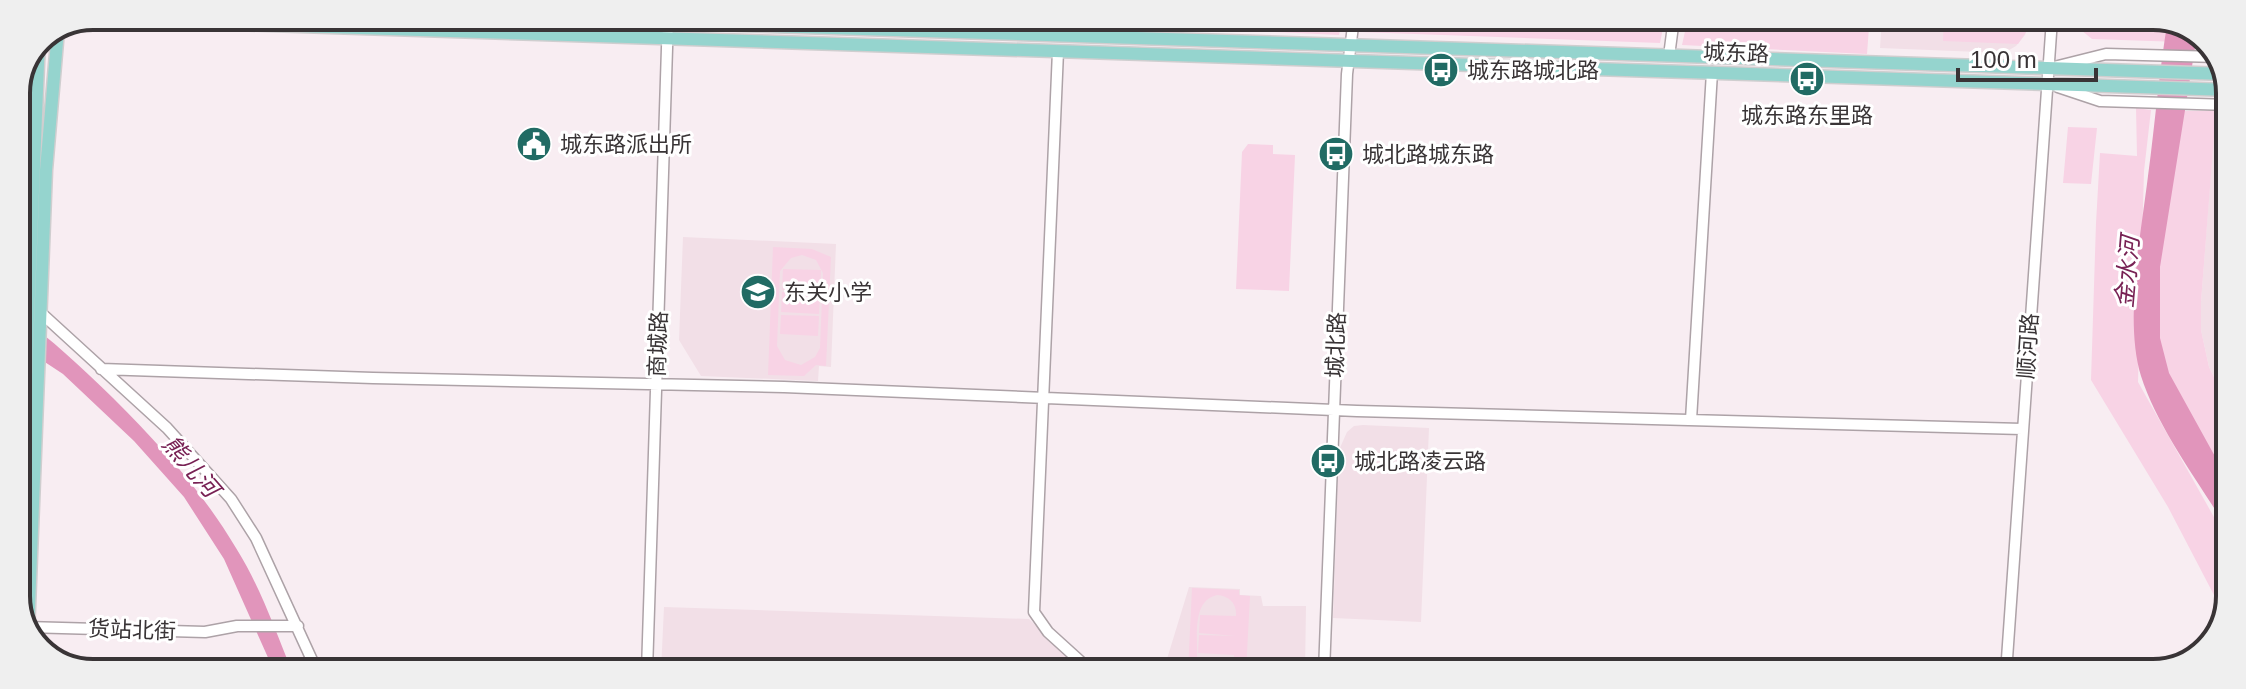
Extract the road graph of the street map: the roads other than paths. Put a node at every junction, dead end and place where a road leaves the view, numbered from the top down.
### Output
1 (448, 30) edge
2 (668, 30) edge
3 (941, 30) edge
4 (1352, 30) edge
5 (1672, 30) edge
6 (2051, 30) edge
7 (668, 38) junction
8 (57, 42) edge
9 (1350, 45) junction
10 (1058, 51) junction
11 (1669, 56) junction
12 (2204, 57) edge
13 (1348, 60) junction
14 (39, 62) edge
15 (2048, 69) junction
16 (1712, 72) junction
17 (2213, 74) edge
18 (2048, 84) junction
19 (2216, 90) edge
20 (2216, 105) edge
21 (34, 315) junction
22 (32, 359) junction
23 (101, 369) junction
24 (656, 384) junction
25 (30, 392) edge
26 (1043, 397) junction
27 (1334, 410) junction
28 (1691, 420) junction
29 (2022, 429) junction
30 (30, 467) edge
31 (298, 626) junction
32 (40, 629) edge
33 (312, 659) edge
34 (647, 659) edge
35 (1078, 659) edge
36 (1324, 659) edge
37 (2007, 659) edge

1 - 7 main road, 城东路
2 - 7 street, 商城路
3 - 9 main road, 城东路
4 - 9 street, 城北路
5 - 11 street
6 - 15 street, 顺河路
7 - 10 main road, 城东路
7 - 24 street, 商城路
8 - 21 main road
9 - 11 main road, 城东路
9 - 13 street, 城北路
10 - 13 main road, 城东路
10 - 26 street
11 - 15 main road, 城东路
12 - 15 street
13 - 16 main road, 城东路
13 - 27 street, 城北路
14 - 21 main road
15 - 17 main road, 城东路
15 - 18 street, 顺河路
16 - 18 main road, 城东路
16 - 28 street
18 - 19 main road, 城东路
18 - 20 street
18 - 29 street, 顺河路
21 - 22 main road
21 - 22 main road
21 - 23 street
22 - 25 main road
22 - 30 main road
23 - 24 street
23 - 31 street
24 - 26 street
24 - 34 street, 商城路
26 - 27 street
26 - 35 street
27 - 28 street
27 - 36 street, 城北路
28 - 29 street
29 - 37 street, 顺河路
31 - 32 street, 货站北街
31 - 33 street

